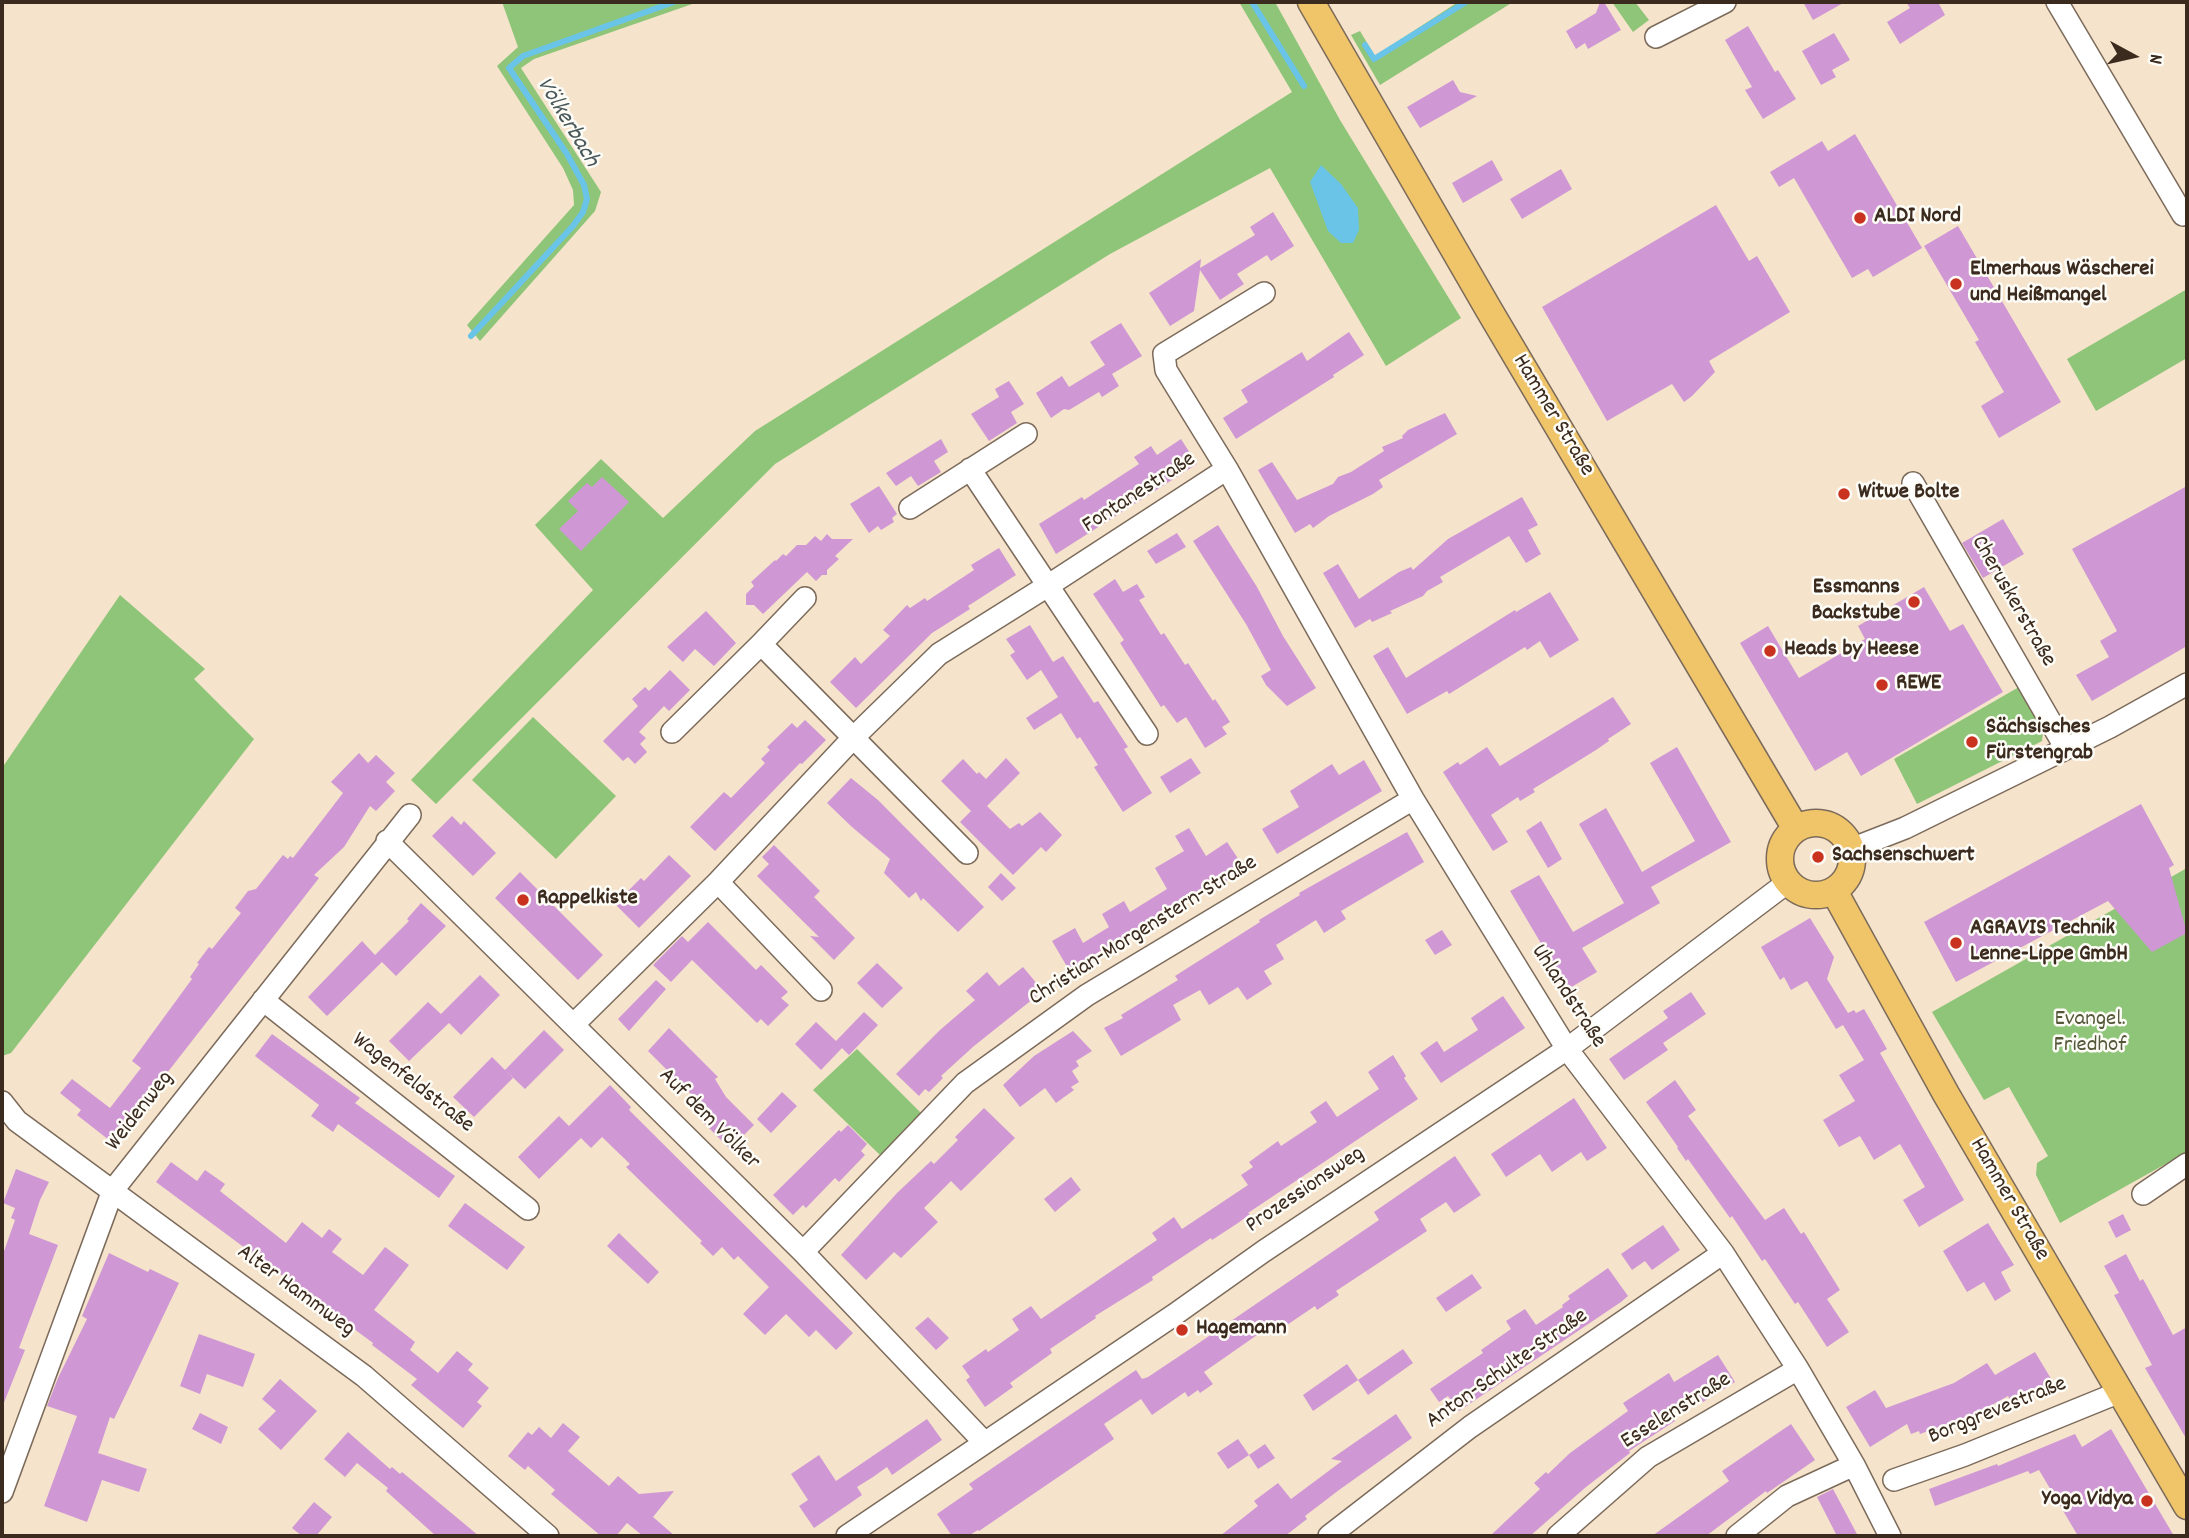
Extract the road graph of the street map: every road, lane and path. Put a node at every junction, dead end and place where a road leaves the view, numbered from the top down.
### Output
1 (1311, 2) edge
2 (1725, 2) edge
3 (2057, 2) edge
4 (1656, 37) dead end
5 (2185, 213) edge
6 (1264, 293) dead end
7 (1026, 434) dead end
8 (970, 469) junction
9 (1227, 469) junction
10 (1913, 483) dead end
11 (910, 508) dead end
12 (1049, 585) junction
13 (805, 598) dead end
14 (761, 644) junction
15 (2187, 684) edge
16 (672, 732) dead end
17 (1147, 734) dead end
18 (853, 738) junction
19 (2065, 747) junction
20 (1413, 799) junction
21 (410, 815) dead end
22 (1796, 829) junction
23 (387, 841) junction
24 (1852, 849) junction
25 (967, 853) dead end
26 (718, 882) junction
27 (1788, 882) junction
28 (1834, 891) junction
29 (821, 990) dead end
30 (263, 1000) junction
31 (575, 1024) junction
32 (1567, 1049) junction
33 (2, 1102) edge
34 (2187, 1164) edge
35 (113, 1190) junction
36 (2143, 1194) dead end
37 (528, 1209) dead end
38 (803, 1252) junction
39 (1723, 1253) junction
40 (1798, 1369) junction
41 (2120, 1392) junction
42 (985, 1442) junction
43 (1854, 1465) junction
44 (1894, 1480) dead end
45 (2183, 1491) edge
46 (2, 1492) edge
47 (548, 1536) edge
48 (847, 1536) edge
49 (1329, 1536) edge
50 (1558, 1536) edge
51 (1737, 1536) edge
52 (1890, 1536) edge

1 - 22 main road, Hammer Straße
2 - 4 street
3 - 5 street
6 - 9 street, Fontanestraße
7 - 8 street
8 - 11 street
8 - 12 street
9 - 12 street, Fontanestraße
9 - 20 street, Uhlandstraße
10 - 19 street, Cheruskerstraße
12 - 17 street
12 - 18 street, Fontanestraße
13 - 14 street
14 - 16 street
14 - 18 street
15 - 19 street
18 - 25 street
18 - 26 street, Fontanestraße
19 - 24 street
20 - 32 street, Uhlandstraße
20 - 38 street, Christian-Morgenstern-Straße
21 - 23 street, Weidenweg
22 - 24 main road
22 - 27 main road
23 - 30 street, Weidenweg
23 - 31 street, Auf dem Völker
24 - 28 main road
26 - 29 street
26 - 31 street, Fontanestraße
27 - 28 main road
27 - 32 street, Prozessionsweg
28 - 41 main road, Hammer Straße
30 - 35 street, Weidenweg
30 - 37 street, Wagenfeldstraße
31 - 38 street, Auf dem Völker
32 - 39 street, Uhlandstraße
32 - 42 street, Prozessionsweg
33 - 35 street, Alter Hammweg
34 - 36 street
35 - 46 street, Weidenweg
35 - 47 street, Alter Hammweg
38 - 42 street, Auf dem Völker
39 - 40 street, Uhlandstraße
39 - 49 street, Anton-Schulte-Straße
40 - 43 street, Uhlandstraße
40 - 50 street, Esselenstraße
41 - 44 street, Borggrevestraße
41 - 45 main road, Hammer Straße
42 - 48 street, Prozessionsweg
43 - 51 street
43 - 52 street, Uhlandstraße

